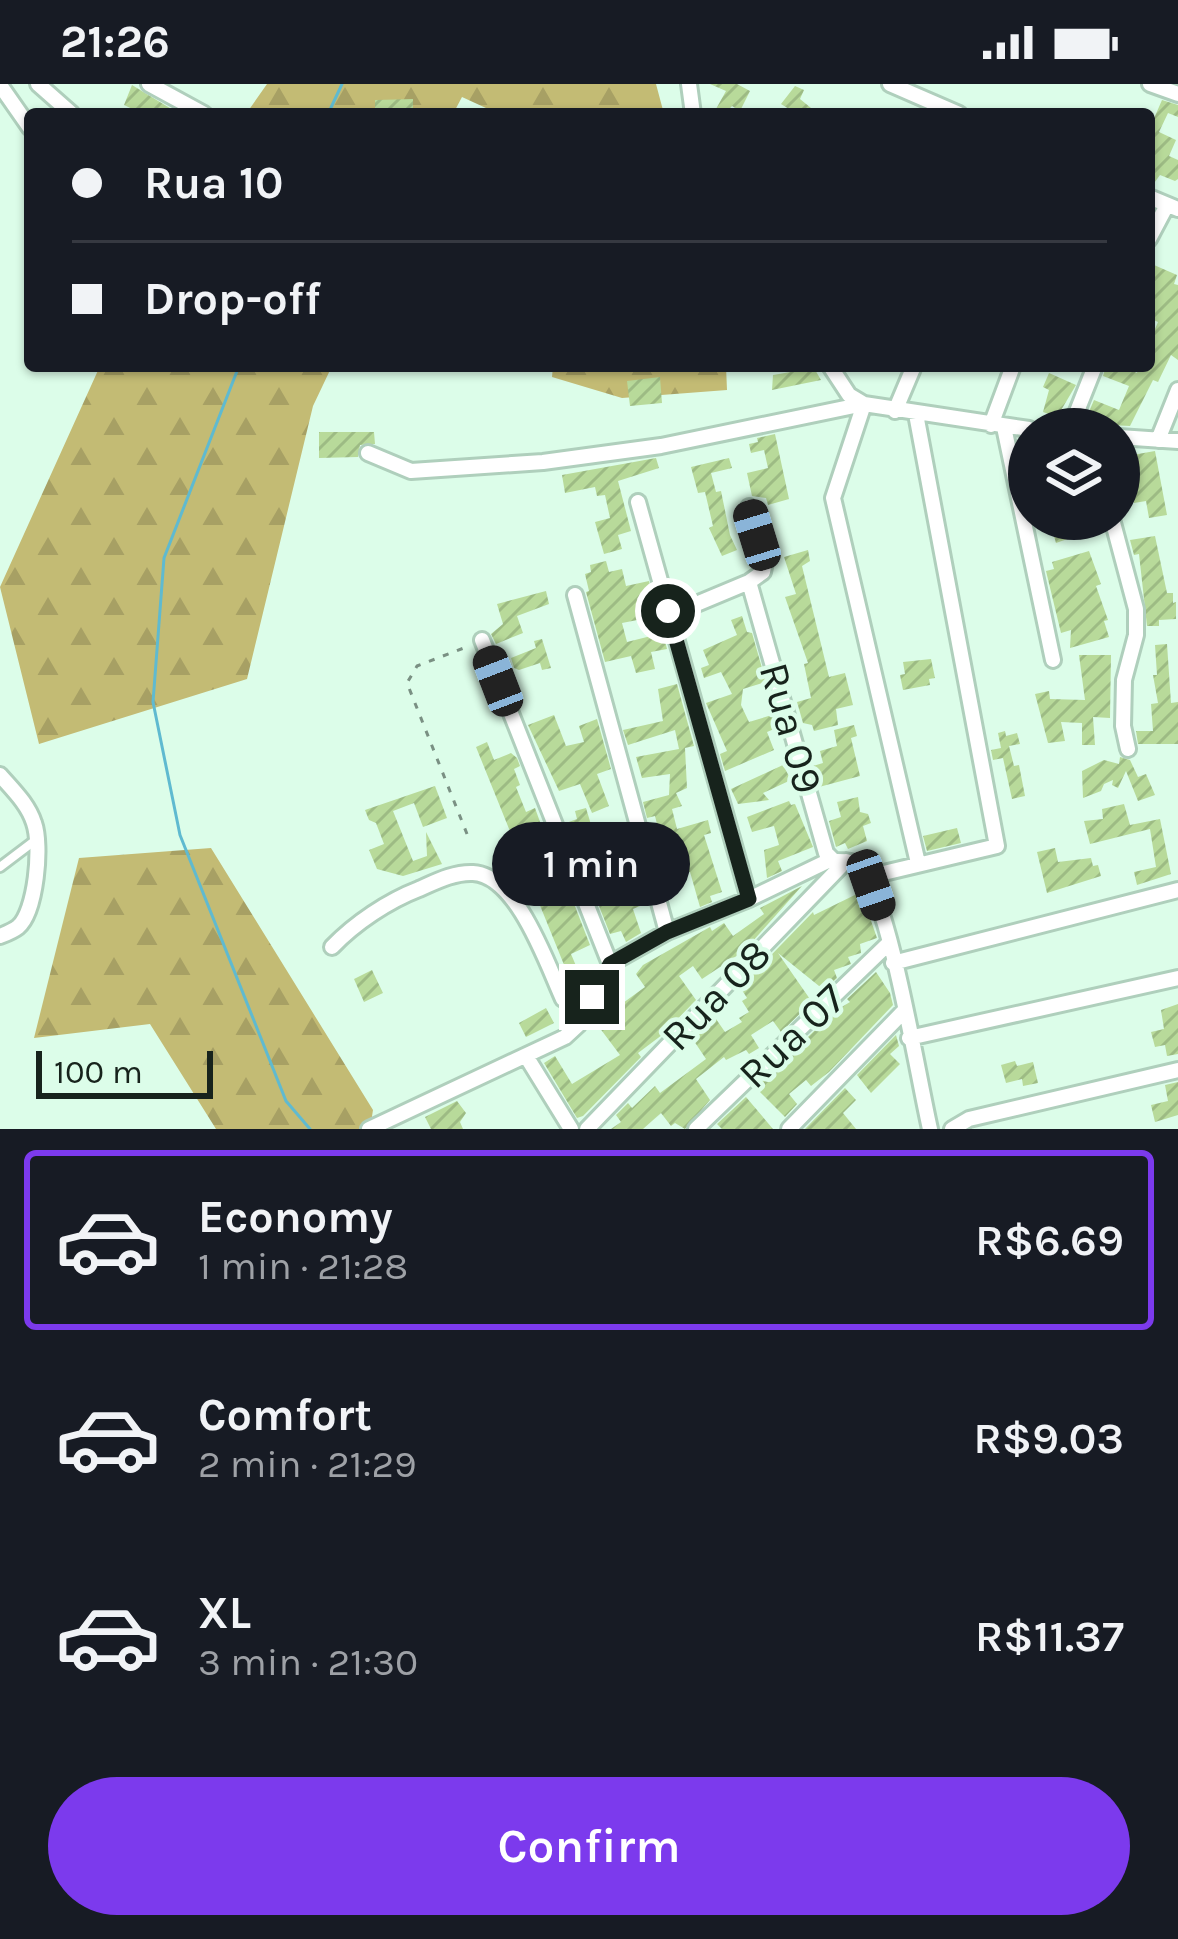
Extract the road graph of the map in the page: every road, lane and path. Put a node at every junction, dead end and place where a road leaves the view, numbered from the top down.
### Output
1 (38, 84) edge
2 (149, 84) edge
3 (890, 84) edge
4 (1150, 84) edge
5 (0, 85) edge
6 (1178, 94) edge
7 (65, 108) edge
8 (193, 108) edge
9 (945, 108) edge
10 (24, 119) edge
11 (834, 372) edge
12 (911, 372) edge
13 (1012, 372) edge
14 (1093, 372) edge
15 (1178, 390) edge
16 (864, 404) junction
17 (1078, 408) edge
18 (895, 411) junction
19 (916, 414) junction
20 (998, 426) junction
21 (1008, 427) edge
22 (1140, 439) edge
23 (1158, 440) junction
24 (1178, 441) edge
25 (368, 453) dead end
26 (638, 502) dead end
27 (749, 508) dead end
28 (1118, 540) edge
29 (749, 582) junction
30 (575, 595) dead end
31 (670, 615) junction
32 (482, 640) joint
33 (1053, 660) dead end
34 (1128, 749) dead end
35 (0, 775) edge
36 (467, 834) dead end
37 (37, 839) junction
38 (839, 860) junction
39 (919, 862) junction
40 (0, 868) edge
41 (867, 877) junction
42 (1178, 890) edge
43 (749, 899) junction
44 (667, 932) junction
45 (0, 936) edge
46 (889, 943) junction
47 (332, 947) dead end
48 (893, 963) junction
49 (610, 964) junction
50 (1178, 978) edge
51 (592, 997) junction
52 (903, 1012) junction
53 (909, 1038) junction
54 (526, 1056) junction
55 (1178, 1070) edge
56 (700, 1128) edge
57 (369, 1129) edge
58 (571, 1129) edge
59 (587, 1129) edge
60 (789, 1129) edge
61 (930, 1129) edge
62 (952, 1129) edge

1 - 7 street
2 - 8 street
3 - 9 street
4 - 6 street
5 - 10 street
11 - 16 street
12 - 18 street
13 - 20 street
14 - 17 street
15 - 23 street
16 - 18 street
16 - 25 street
16 - 39 street
18 - 19 street
19 - 20 street
19 - 39 street
20 - 21 street
20 - 33 street
22 - 23 street
23 - 24 street
26 - 31 street
27 - 29 street
28 - 34 street
29 - 31 street
29 - 38 street, Rua 09
30 - 44 street
31 - 43 street
32 - 36 path
32 - 49 street
35 - 37 street
37 - 40 lane
37 - 45 street
38 - 41 street
38 - 43 street
38 - 59 street, Rua 08
39 - 41 street
41 - 46 street
42 - 48 street
43 - 44 street
44 - 49 street
46 - 48 street
46 - 56 street, Rua 07
47 - 51 street
48 - 52 street
49 - 51 street
50 - 53 street
51 - 54 street
52 - 53 street
52 - 60 street
53 - 61 street
54 - 57 street
54 - 58 street
55 - 62 street

